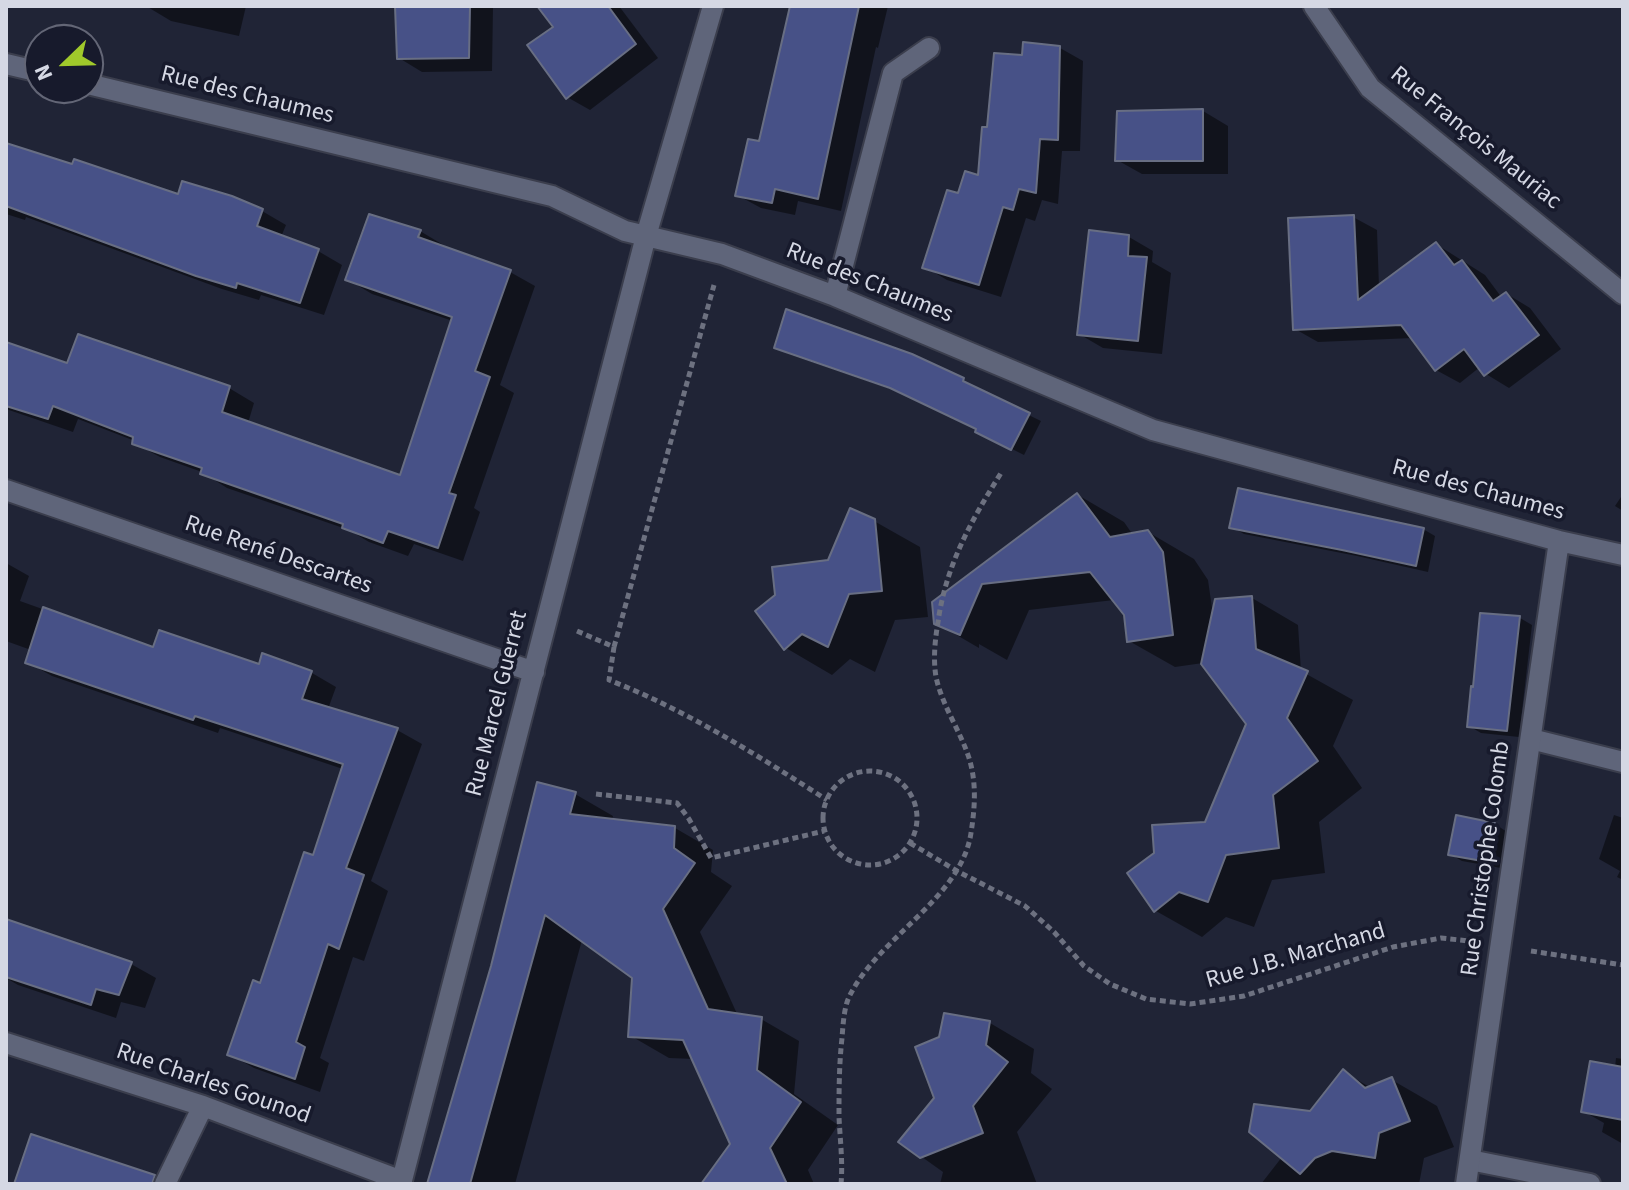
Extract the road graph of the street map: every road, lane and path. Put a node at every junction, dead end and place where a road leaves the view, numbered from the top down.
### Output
1 (713, 6) edge
2 (1314, 6) edge
3 (929, 48) dead end
4 (104, 88) edge
5 (646, 236) junction
6 (722, 254) junction
7 (1623, 294) edge
8 (835, 296) junction
9 (1001, 473) dead end
10 (6, 490) edge
11 (1559, 541) junction
12 (1623, 555) edge
13 (547, 618) junction
14 (614, 647) junction
15 (534, 672) junction
16 (1531, 739) junction
17 (1623, 762) edge
18 (596, 794) dead end
19 (827, 800) junction
20 (825, 831) junction
21 (910, 843) junction
22 (957, 871) junction
23 (1502, 945) junction
24 (1623, 965) edge
25 (6, 1043) edge
26 (203, 1106) junction
27 (1470, 1160) junction
28 (402, 1183) edge
29 (165, 1184) edge
30 (841, 1184) edge
31 (1466, 1184) edge
32 (1590, 1184) edge

1 - 5 street
2 - 7 street, Rue François Mauriac
3 - 8 street
4 - 5 street, Rue des Chaumes
5 - 6 street, Rue des Chaumes
5 - 13 street, Rue Marcel Guerret
6 - 8 street, Rue des Chaumes
6 - 14 path
8 - 11 street, Rue des Chaumes
9 - 22 path
10 - 15 street, Rue René Descartes
11 - 12 street, Rue des Chaumes
11 - 16 street, Rue Christophe Colomb
13 - 14 path
13 - 15 street, Rue Marcel Guerret
14 - 19 path
15 - 28 street, Rue Marcel Guerret
16 - 17 street
16 - 23 street, Rue Christophe Colomb
18 - 20 path
19 - 20 path
19 - 21 path
20 - 21 path
21 - 22 path, Rue J.B. Marchand
22 - 23 path, Rue J.B. Marchand
22 - 30 path
23 - 24 path, Rue J.B. Marchand
23 - 27 street, Rue Christophe Colomb
25 - 26 street, Rue Charles Gounod
26 - 28 street, Rue Charles Gounod
26 - 29 street
27 - 31 street, Rue Christophe Colomb
27 - 32 street

